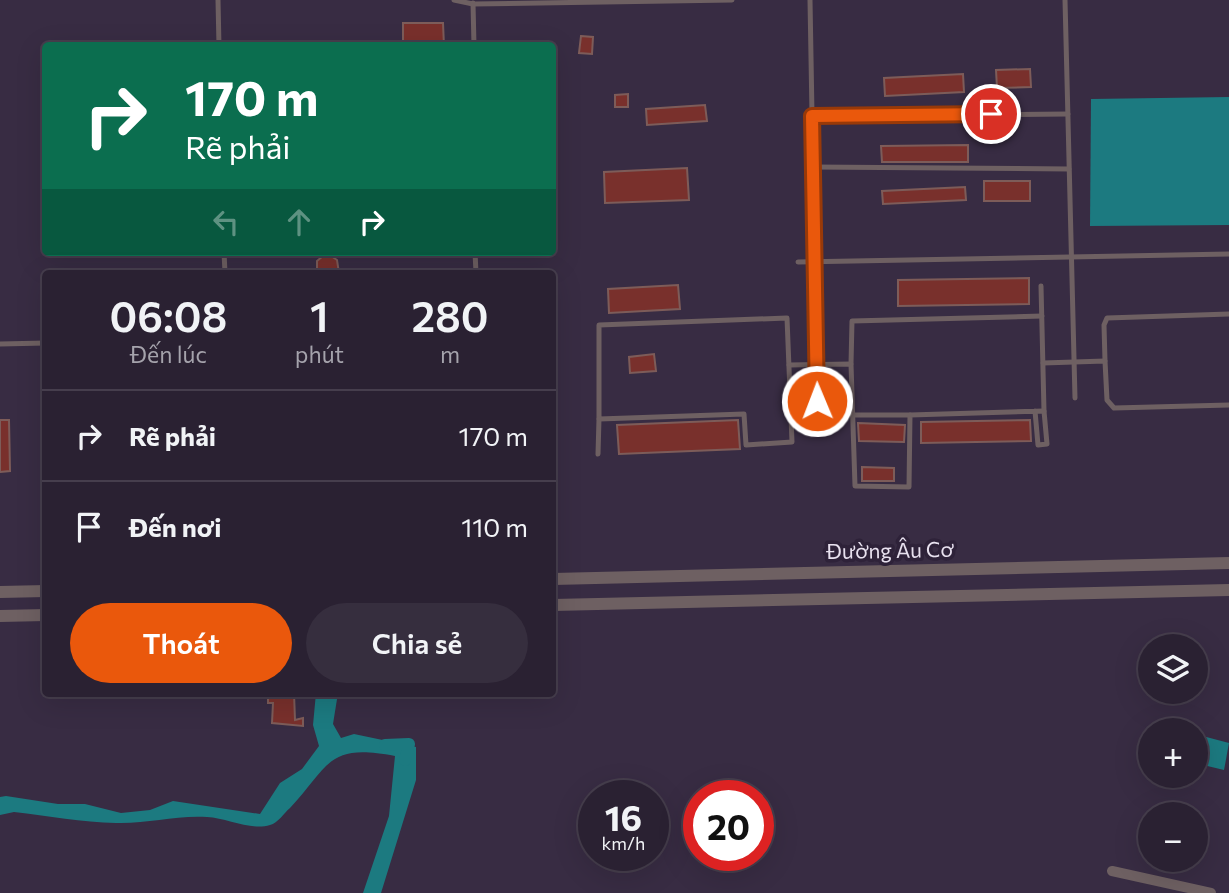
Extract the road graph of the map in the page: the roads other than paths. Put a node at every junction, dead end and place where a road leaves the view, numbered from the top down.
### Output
1 (218, 0) edge
2 (454, 0) edge
3 (732, 0) edge
4 (810, 0) edge
5 (1065, 0) edge
6 (473, 2) edge
7 (219, 42) edge
8 (474, 42) edge
9 (1068, 114) junction
10 (812, 116) junction
11 (813, 167) junction
12 (1069, 169) junction
13 (1229, 254) edge
14 (1071, 257) junction
15 (798, 262) dead end
16 (815, 262) junction
17 (1041, 286) dead end
18 (1229, 314) edge
19 (1042, 316) junction
20 (42, 343) edge
21 (0, 344) edge
22 (1074, 361) junction
23 (1105, 361) junction
24 (1043, 363) junction
25 (851, 364) junction
26 (789, 365) junction
27 (817, 365) junction
28 (1075, 398) dead end
29 (817, 401) dead end
30 (1229, 405) edge
31 (1035, 411) junction
32 (1044, 411) junction
33 (853, 415) junction
34 (910, 415) junction
35 (599, 419) junction
36 (598, 454) dead end
37 (1229, 563) edge
38 (556, 579) edge
39 (1229, 590) edge
40 (42, 591) edge
41 (0, 592) edge
42 (556, 605) edge
43 (42, 615) edge
44 (0, 616) edge
45 (1112, 872) dead end
46 (1212, 893) edge

1 - 7 lane
2 - 6 lane
3 - 6 lane
4 - 10 lane
5 - 9 lane
6 - 8 lane
9 - 10 lane
9 - 12 lane
10 - 11 lane
11 - 12 lane
11 - 16 lane
12 - 14 lane
13 - 14 lane
14 - 16 lane
14 - 22 lane
15 - 16 lane
16 - 27 lane
17 - 19 lane
18 - 23 lane
19 - 24 lane
19 - 25 lane
20 - 21 lane
22 - 23 lane
22 - 24 lane
22 - 28 lane
23 - 30 lane
24 - 32 lane
25 - 27 lane
25 - 33 lane
26 - 27 lane
26 - 35 lane
26 - 35 lane
27 - 29 lane
31 - 32 lane
31 - 32 lane
31 - 34 lane
33 - 34 lane
33 - 34 lane
35 - 36 lane
37 - 38 street, Đường Âu Cơ
39 - 42 street
40 - 41 street
43 - 44 street
45 - 46 street

